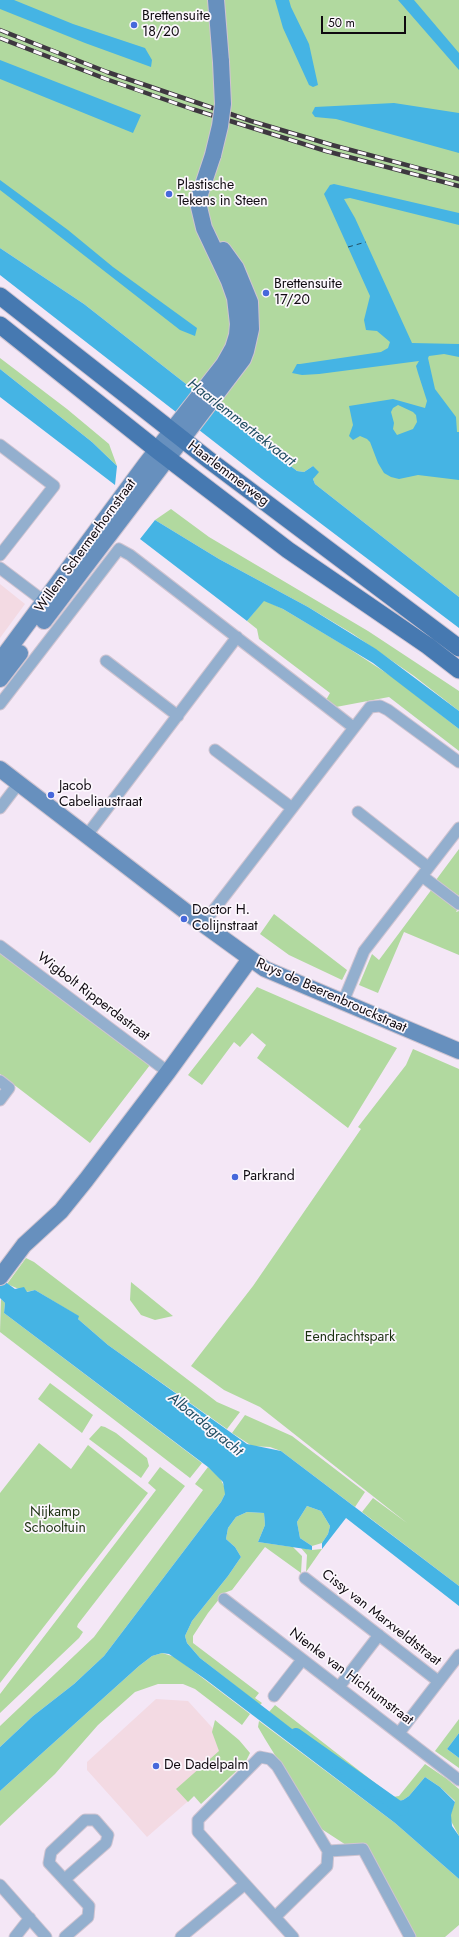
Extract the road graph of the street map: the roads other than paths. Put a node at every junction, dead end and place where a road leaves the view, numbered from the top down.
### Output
1 (216, 0) edge
2 (0, 296) edge
3 (0, 325) edge
4 (182, 431) junction
5 (0, 446) edge
6 (163, 454) junction
7 (0, 555) edge
8 (0, 568) edge
9 (45, 602) junction
10 (237, 637) junction
11 (459, 648) edge
12 (0, 661) edge
13 (106, 661) dead end
14 (459, 670) edge
15 (0, 679) edge
16 (0, 704) edge
17 (178, 716) junction
18 (353, 727) junction
19 (215, 750) dead end
20 (459, 762) edge
21 (0, 769) edge
22 (19, 783) junction
23 (0, 808) edge
24 (292, 808) junction
25 (358, 812) dead end
26 (459, 828) edge
27 (87, 835) junction
28 (425, 871) junction
29 (459, 904) edge
30 (203, 924) junction
31 (0, 946) edge
32 (250, 959) junction
33 (343, 1002) junction
34 (459, 1051) edge
35 (168, 1072) junction
36 (0, 1081) edge
37 (0, 1100) edge
38 (0, 1276) edge
39 (305, 1578) dead end
40 (224, 1599) dead end
41 (379, 1635) junction
42 (459, 1655) edge
43 (302, 1660) junction
44 (438, 1681) junction
45 (339, 1687) junction
46 (274, 1696) dead end
47 (399, 1733) junction
48 (459, 1780) edge
49 (328, 1851) junction
50 (65, 1879) junction
51 (245, 1884) junction
52 (0, 1885) edge
53 (275, 1917) junction
54 (30, 1918) junction
55 (291, 1936) edge
56 (15, 1937) edge
57 (46, 1937) edge
58 (65, 1937) edge
59 (181, 1937) edge
60 (410, 1937) edge

1 - 4 street, Willem Schermerhornstraat, bridge
2 - 4 main road, Haarlemmerweg
3 - 6 main road, Haarlemmerweg
4 - 6 street, Willem Schermerhornstraat
4 - 11 main road, Haarlemmerweg
5 - 7 street
6 - 9 street, Willem Schermerhornstraat
6 - 14 main road, Haarlemmerweg
6 - 15 street, Willem Schermerhornstraat
8 - 9 street
9 - 12 street, Willem Schermerhornstraat
10 - 16 street
10 - 17 street
10 - 18 street
13 - 17 street
17 - 27 street
18 - 20 street
18 - 24 street
19 - 24 street
21 - 22 street, Ruys de Beerenbrouckstraat
22 - 23 street
22 - 27 street, Ruys de Beerenbrouckstraat
24 - 30 street
25 - 28 street
26 - 28 street
27 - 30 street, Ruys de Beerenbrouckstraat
28 - 29 street
28 - 33 street
30 - 32 street, Ruys de Beerenbrouckstraat
31 - 35 street, Wigbolt Ripperdastraat
32 - 33 street, Ruys de Beerenbrouckstraat
32 - 35 street
33 - 34 street, Ruys de Beerenbrouckstraat
35 - 38 street
36 - 37 street
39 - 41 street, Cissy van Marxveldtstraat
40 - 43 street, Nienke van Hichtumstraat
41 - 44 street, Cissy van Marxveldtstraat
41 - 45 street
42 - 44 street
43 - 45 street, Nienke van Hichtumstraat
43 - 46 street
44 - 47 street
45 - 47 street, Nienke van Hichtumstraat
47 - 48 street, Nienke van Hichtumstraat
49 - 51 street
49 - 53 street
49 - 60 street
50 - 50 street
50 - 58 street
51 - 53 street
51 - 59 street
52 - 54 street
53 - 55 street
54 - 56 street
54 - 57 street

